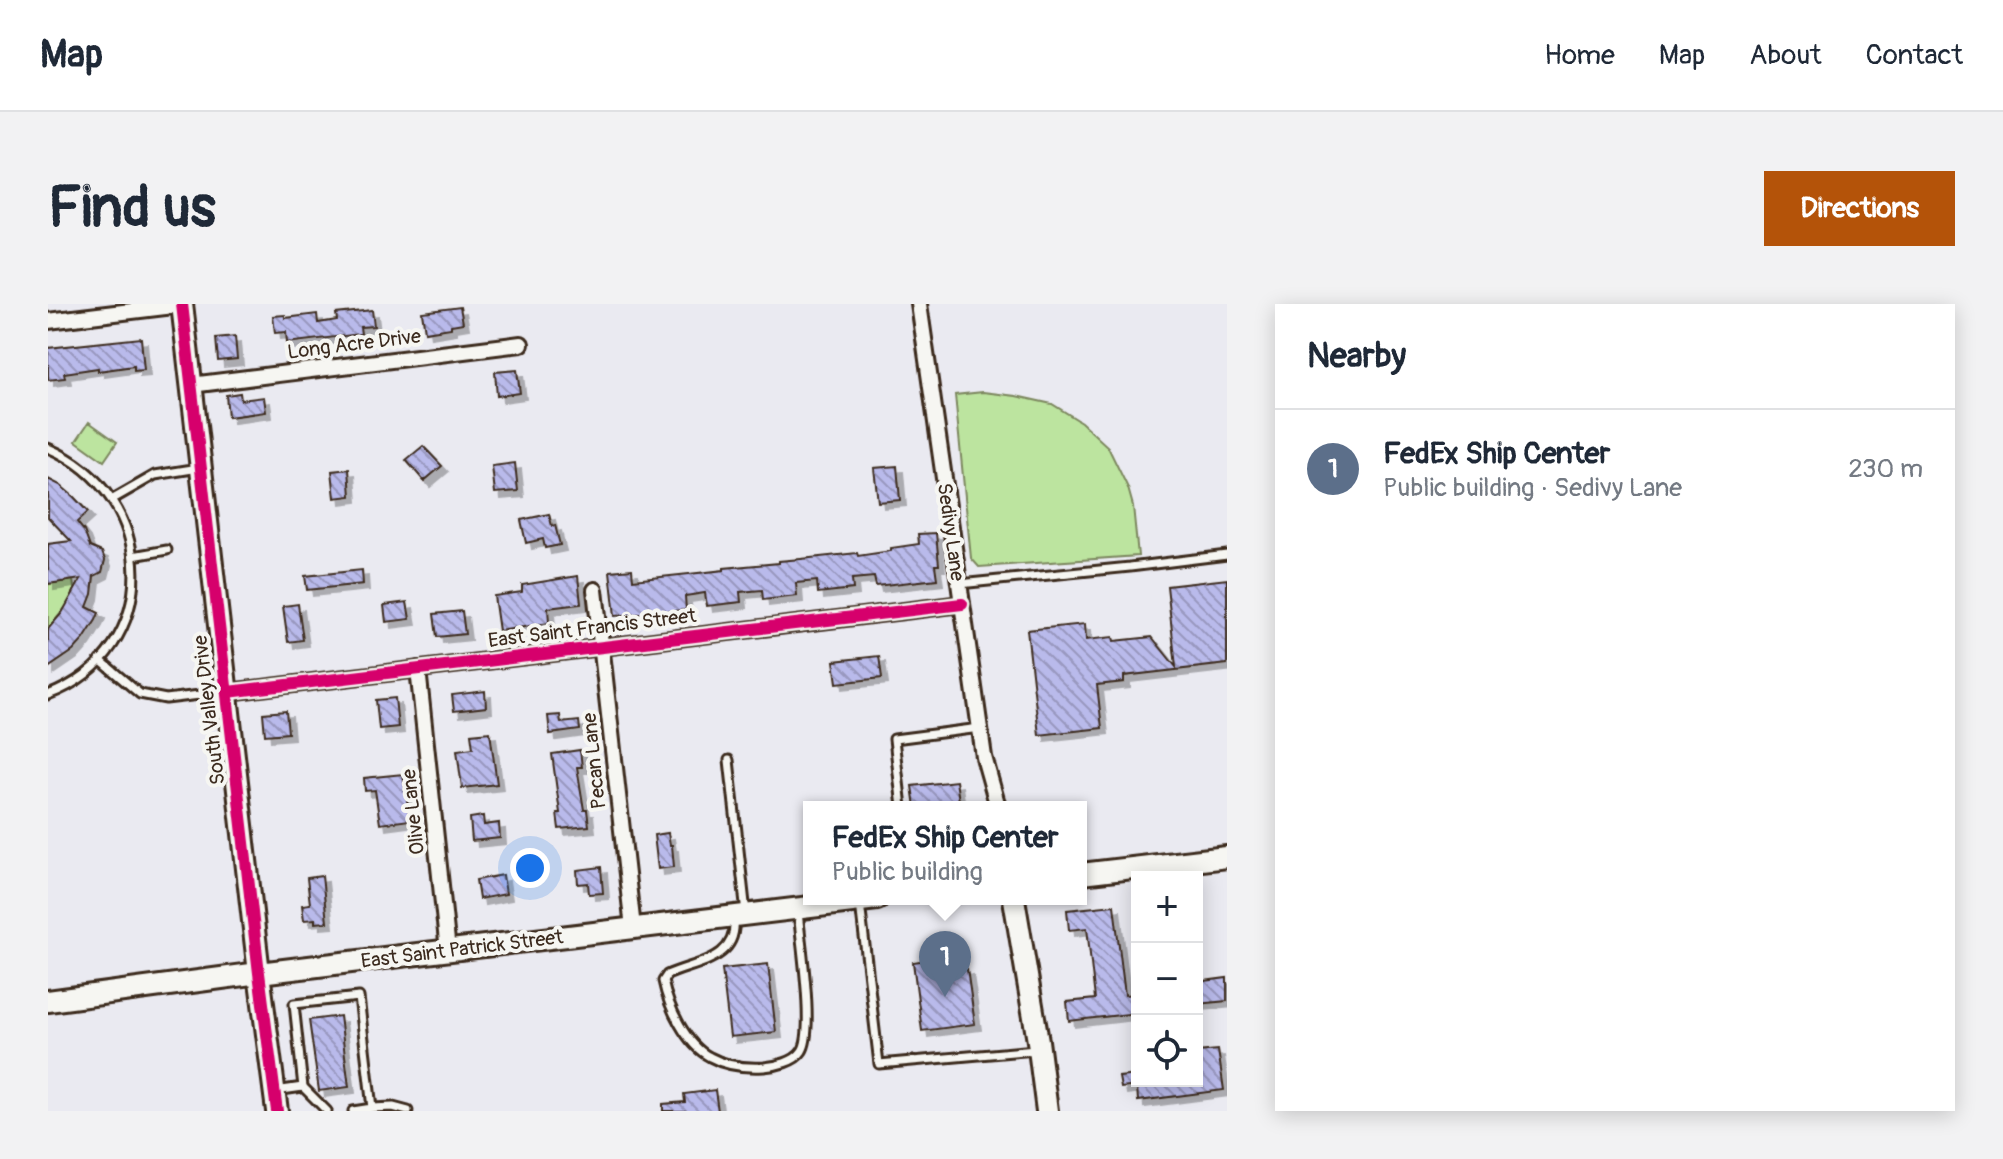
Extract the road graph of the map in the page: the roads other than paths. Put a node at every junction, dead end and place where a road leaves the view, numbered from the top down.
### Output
1 (919, 304) edge
2 (182, 305) edge
3 (48, 321) edge
4 (521, 344) dead end
5 (191, 385) junction
6 (48, 448) edge
7 (201, 467) junction
8 (113, 499) junction
9 (167, 550) dead end
10 (1227, 555) edge
11 (133, 556) junction
12 (959, 584) junction
13 (595, 590) dead end
14 (962, 604) junction
15 (601, 647) junction
16 (100, 660) junction
17 (418, 669) junction
18 (228, 692) junction
19 (48, 695) edge
20 (980, 728) junction
21 (729, 760) dead end
22 (901, 801) edge
23 (996, 801) edge
24 (1227, 857) edge
25 (1087, 873) edge
26 (824, 905) edge
27 (868, 905) edge
28 (1015, 905) edge
29 (798, 908) junction
30 (740, 915) junction
31 (633, 928) junction
32 (448, 951) junction
33 (259, 973) junction
34 (48, 1001) edge
35 (1039, 1050) junction
36 (303, 1087) junction
37 (276, 1101) edge
38 (372, 1108) junction
39 (327, 1111) edge
40 (353, 1111) edge
41 (408, 1111) edge
42 (1047, 1111) edge

1 - 12 street, Sedivy Lane
2 - 3 street
2 - 5 street, South Valley Drive
4 - 5 street, Long Acre Drive
5 - 7 street, South Valley Drive
6 - 8 lane
7 - 8 lane
7 - 18 street, South Valley Drive
8 - 11 lane
9 - 11 lane
10 - 12 lane
11 - 16 lane
12 - 14 street, Sedivy Lane
13 - 15 street, Pecan Lane
14 - 15 street, East Saint Francis Street
14 - 20 street, Sedivy Lane
15 - 17 street, East Saint Francis Street
15 - 31 street, Pecan Lane
16 - 18 lane
16 - 19 lane
17 - 18 street, East Saint Francis Street
17 - 32 street, Olive Lane
18 - 33 street, South Valley Drive
20 - 22 lane
20 - 23 street, Sedivy Lane
21 - 30 lane
24 - 25 street
26 - 29 street, East Saint Patrick Street
27 - 35 lane
28 - 35 street
29 - 30 street, East Saint Patrick Street
29 - 30 lane
30 - 31 street, East Saint Patrick Street
31 - 32 street, East Saint Patrick Street
32 - 33 street, East Saint Patrick Street
33 - 34 street, East Saint Patrick Street
33 - 37 street, South Valley Drive
35 - 42 street
36 - 37 lane
36 - 38 lane
36 - 39 lane
38 - 40 lane
38 - 41 lane

